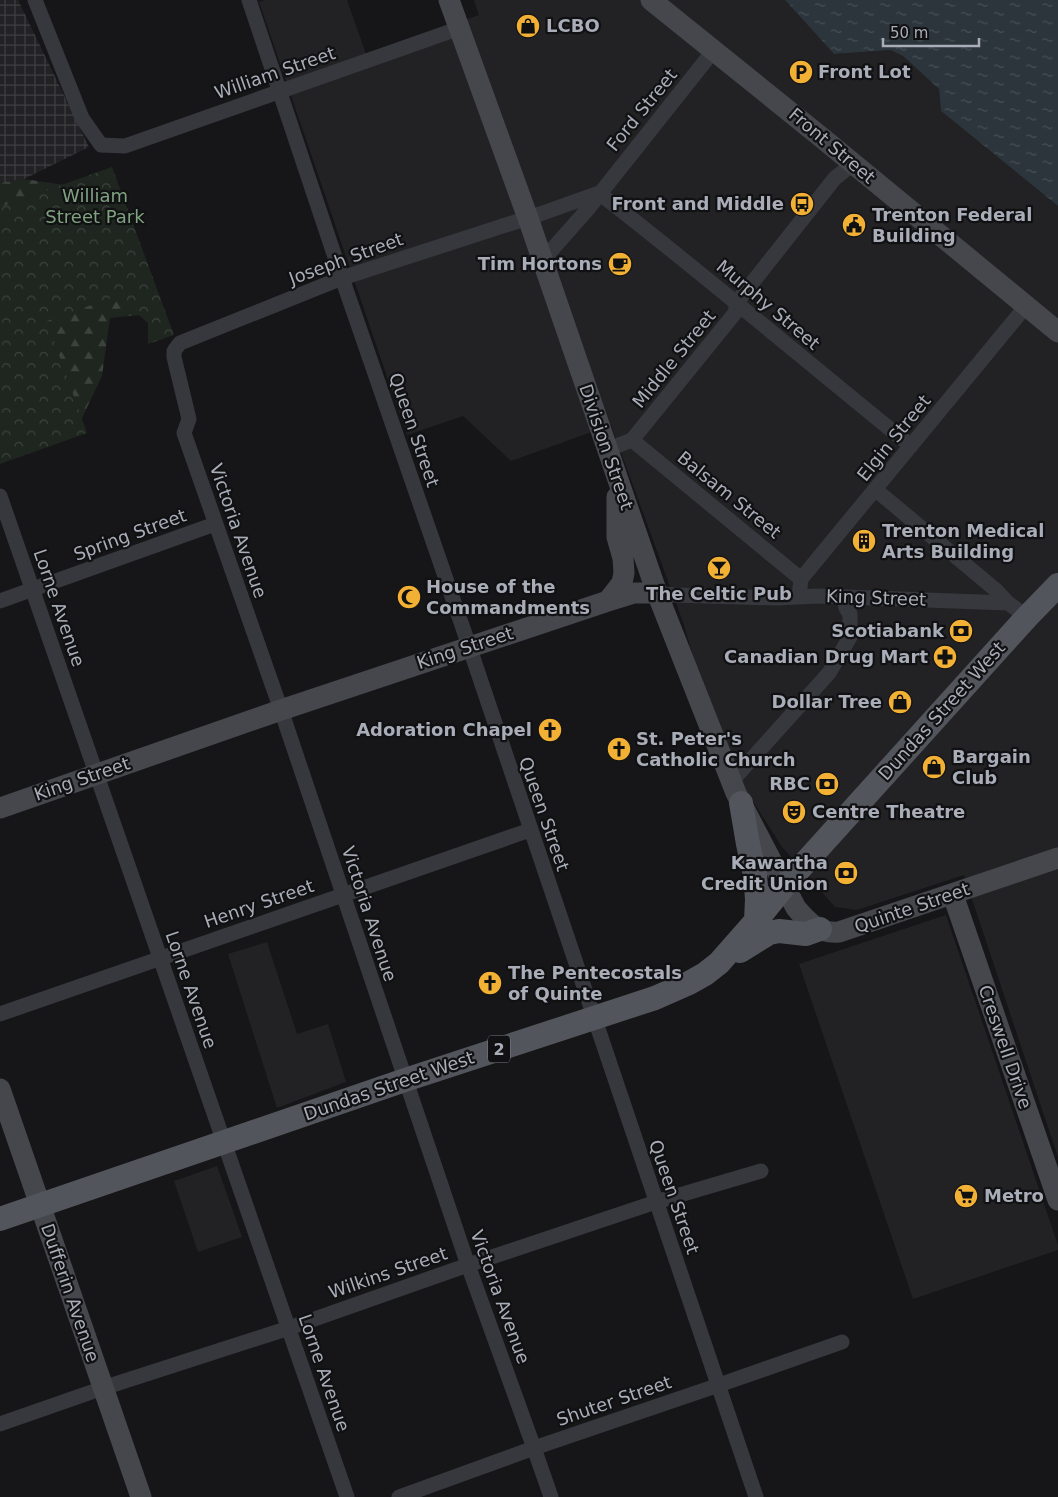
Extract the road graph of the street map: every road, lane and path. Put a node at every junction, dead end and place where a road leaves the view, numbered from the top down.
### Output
1 (35, 0) edge
2 (248, 0) edge
3 (450, 0) edge
4 (651, 0) edge
5 (460, 28) junction
6 (714, 50) junction
7 (279, 91) junction
8 (853, 164) junction
9 (599, 193) junction
10 (528, 218) junction
11 (542, 262) junction
12 (342, 278) junction
13 (737, 302) junction
14 (1026, 306) junction
15 (1058, 332) edge
16 (180, 343) joint
17 (632, 440) junction
18 (911, 446) junction
19 (606, 450) junction
20 (618, 481) junction
21 (876, 490) junction
22 (0, 496) edge
23 (215, 524) junction
24 (801, 579) junction
25 (1058, 585) edge
26 (33, 589) junction
27 (657, 593) junction
28 (799, 596) junction
29 (844, 597) junction
30 (0, 601) edge
31 (608, 601) junction
32 (1018, 610) junction
33 (469, 647) junction
34 (280, 710) junction
35 (96, 775) junction
36 (736, 792) junction
37 (0, 808) edge
38 (530, 830) junction
39 (1058, 858) edge
40 (785, 885) junction
41 (343, 894) junction
42 (953, 894) junction
43 (756, 921) junction
44 (820, 930) junction
45 (160, 958) junction
46 (719, 963) junction
47 (0, 1014) edge
48 (593, 1018) junction
49 (405, 1080) junction
50 (0, 1089) edge
51 (223, 1143) junction
52 (761, 1171) dead end
53 (1058, 1200) edge
54 (656, 1202) junction
55 (40, 1205) junction
56 (0, 1219) edge
57 (468, 1265) junction
58 (289, 1328) junction
59 (842, 1342) dead end
60 (719, 1385) junction
61 (103, 1388) junction
62 (0, 1424) edge
63 (534, 1448) junction
64 (141, 1497) edge
65 (346, 1497) edge
66 (399, 1497) edge
67 (550, 1497) edge
68 (756, 1497) edge

1 - 7 street, William Street
2 - 7 street, Queen Street
3 - 5 street, Division Street
4 - 6 street, Front Street
5 - 7 street, William Street
5 - 10 street, Division Street
6 - 8 street, Front Street
6 - 9 street, Ford Street
7 - 12 street, Queen Street
8 - 13 street, Middle Street
8 - 14 street, Front Street
9 - 10 street
9 - 11 street, Ford Street
9 - 13 street, Murphy Street
10 - 11 street, Division Street
10 - 12 street, Joseph Street
11 - 19 street, Division Street
12 - 16 street, Joseph Street
12 - 33 street, Queen Street
13 - 17 street, Middle Street
13 - 18 street, Murphy Street
14 - 15 street, Front Street
14 - 18 street, Elgin Street
16 - 23 street, Victoria Avenue
17 - 19 street, Middle Street
17 - 24 street, Balsam Street
18 - 21 street, Elgin Street
19 - 20 street, Division Street
20 - 27 street, Division Street
20 - 31 street
21 - 24 street, Elgin Street
21 - 32 street
22 - 26 street, Lorne Avenue
23 - 26 street, Spring Street
23 - 34 street, Victoria Avenue
24 - 28 street
25 - 32 main road, Dundas Street West
26 - 30 street, Spring Street
26 - 35 street, Lorne Avenue
27 - 28 street, King Street
27 - 31 street, King Street
27 - 36 street, Division Street
28 - 29 street, King Street
29 - 32 street, King Street
29 - 36 street
31 - 33 street, King Street
32 - 40 main road, Dundas Street West
33 - 34 street, King Street
33 - 38 street, Queen Street
34 - 35 street, King Street
34 - 41 street, Victoria Avenue
35 - 37 street, King Street
35 - 45 street, Lorne Avenue
36 - 40 street, Division Street
36 - 43 main road
38 - 41 street, Henry Street
38 - 48 street, Queen Street
39 - 42 street, Quinte Street
40 - 43 main road, Dundas Street West / 2
40 - 44 street
41 - 45 street, Henry Street
41 - 49 street, Victoria Avenue
42 - 44 street, Quinte Street
42 - 53 street, Creswell Drive
43 - 46 main road, Dundas Street West / 2
44 - 46 main road
45 - 47 street, Henry Street
45 - 51 street, Lorne Avenue
46 - 48 main road, Dundas Street West / 2
48 - 49 main road, Dundas Street West / 2
48 - 54 street, Queen Street
49 - 51 main road, Dundas Street West / 2
49 - 57 street, Victoria Avenue
50 - 55 street, Dufferin Avenue
51 - 55 main road, Dundas Street West / 2
51 - 58 street, Lorne Avenue
52 - 54 street, Wilkins Street
54 - 57 street, Wilkins Street
54 - 60 street, Queen Street
55 - 56 main road, Dundas Street West / 2
55 - 61 street, Dufferin Avenue
57 - 58 street, Wilkins Street
57 - 63 street, Victoria Avenue
58 - 61 street, Wilkins Street
58 - 65 street, Lorne Avenue
59 - 60 street, Shuter Street
60 - 63 street, Shuter Street
60 - 68 street, Queen Street
61 - 62 street, Wilkins Street
61 - 64 street, Dufferin Avenue
63 - 66 street, Shuter Street
63 - 67 street, Victoria Avenue

